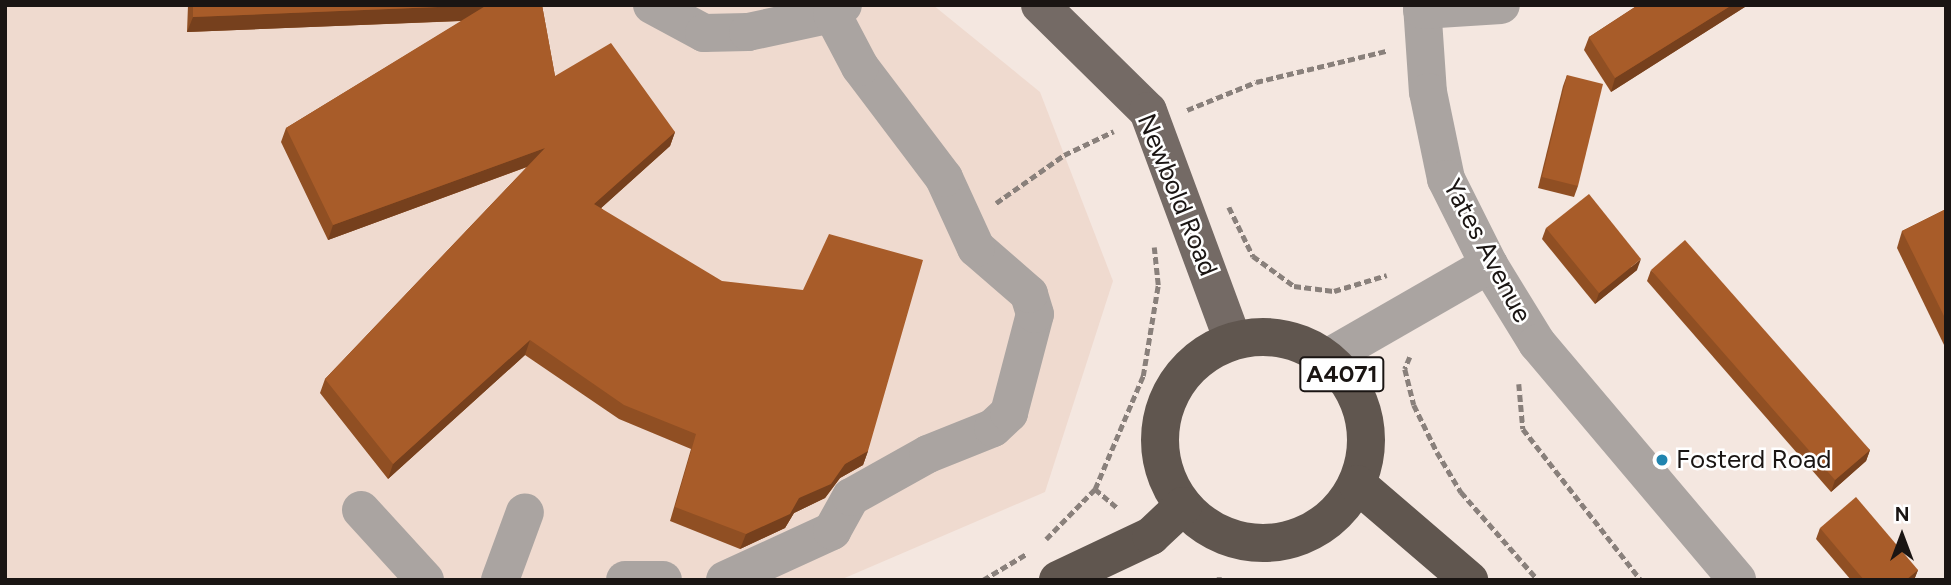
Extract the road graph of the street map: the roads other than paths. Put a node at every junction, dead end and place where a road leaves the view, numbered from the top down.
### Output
1 (652, 5) edge
2 (1040, 5) edge
3 (1501, 5) edge
4 (838, 9) edge
5 (1423, 20) edge
6 (1489, 265) junction
7 (1233, 341) junction
8 (1327, 358) junction
9 (1357, 484) junction
10 (1183, 506) junction
11 (361, 510) dead end
12 (525, 512) dead end
13 (425, 580) edge
14 (500, 580) edge
15 (625, 580) edge
16 (663, 580) edge
17 (726, 580) edge
18 (1058, 580) edge
19 (1469, 580) edge
20 (1737, 580) edge

1 - 4 street
2 - 7 main road, Newbold Road
3 - 5 street
4 - 17 street
5 - 6 street, Yates Avenue
6 - 8 street
6 - 20 street, Yates Avenue
7 - 8 highway, A4071
7 - 10 highway, A4071
8 - 9 highway, A4071
9 - 10 highway, A4071
9 - 19 highway
10 - 18 highway
11 - 13 street
12 - 14 street
15 - 16 street

